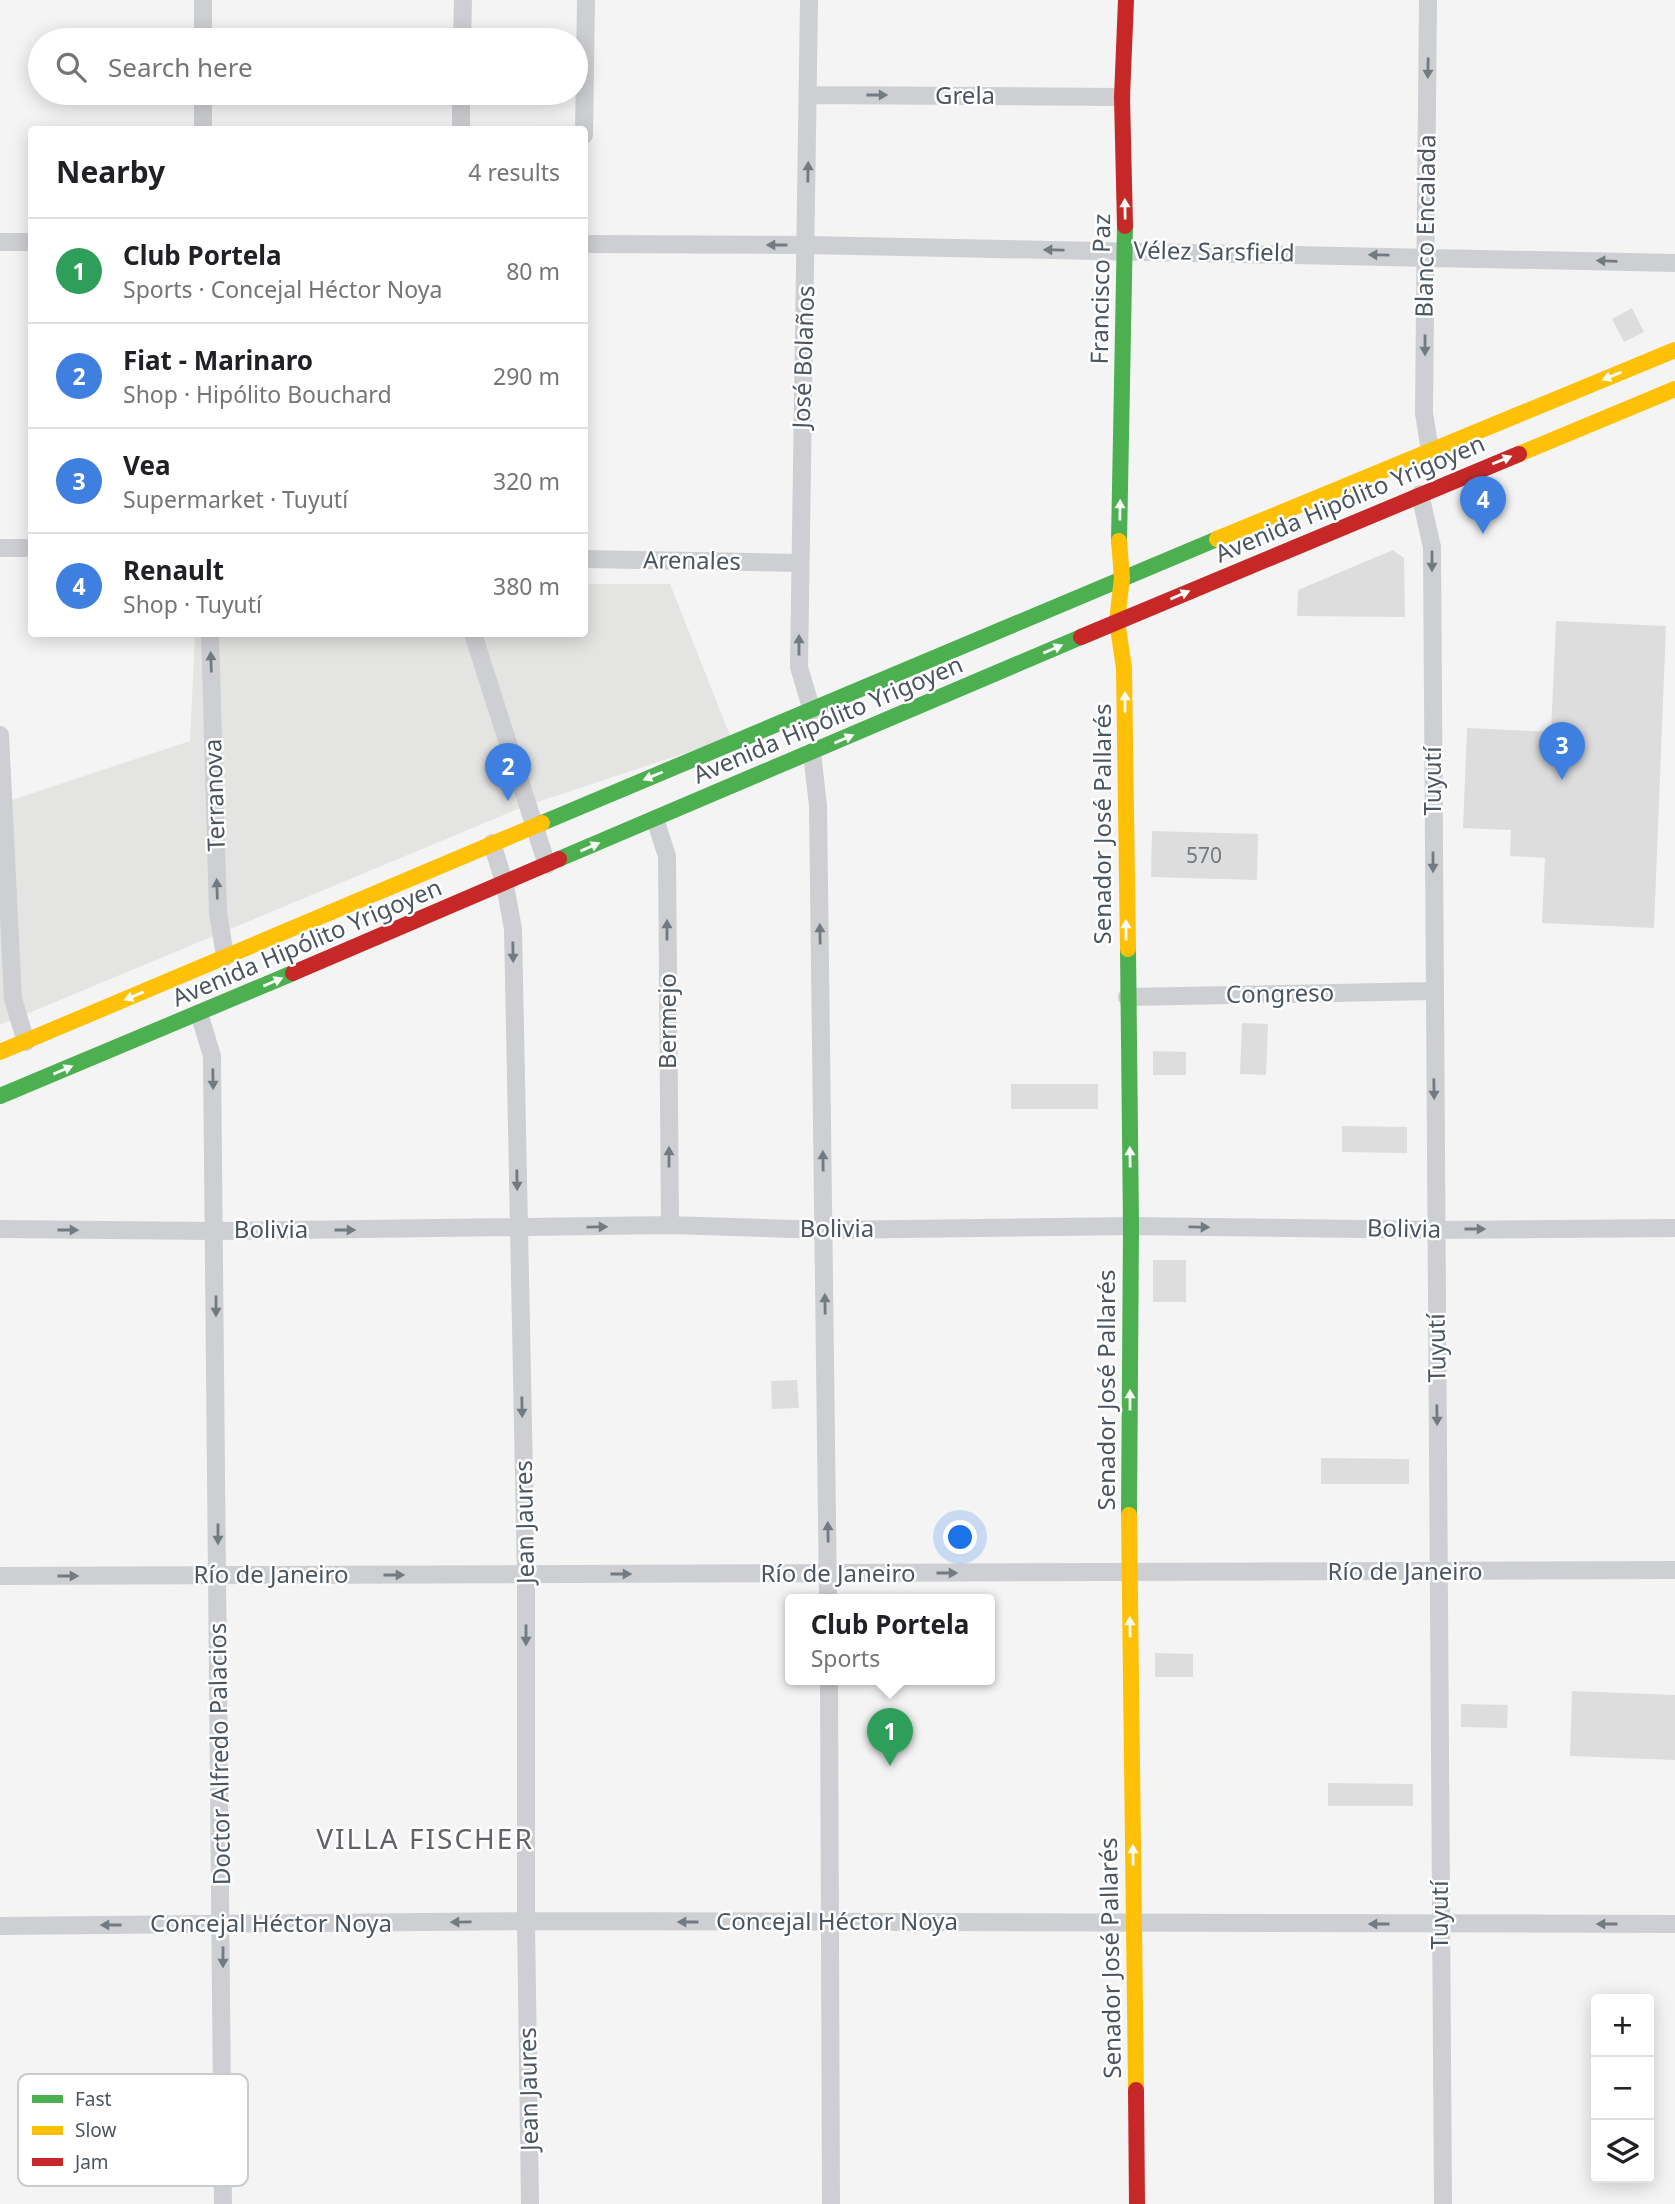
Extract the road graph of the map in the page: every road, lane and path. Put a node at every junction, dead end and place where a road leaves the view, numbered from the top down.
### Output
1 (203, 0) edge
2 (463, 0) edge
3 (586, 0) edge
4 (809, 0) edge
5 (1126, 0) edge
6 (1429, 0) edge
7 (203, 28) edge
8 (462, 28) edge
9 (586, 28) edge
10 (809, 95) junction
11 (1122, 97) junction
12 (203, 105) edge
13 (461, 105) edge
14 (584, 105) edge
15 (203, 126) edge
16 (461, 126) edge
17 (584, 126) edge
18 (0, 242) edge
19 (28, 242) edge
20 (588, 244) edge
21 (807, 245) junction
22 (1126, 251) junction
23 (1425, 256) junction
24 (1675, 263) edge
25 (1675, 350) edge
26 (1675, 389) edge
27 (1430, 451) junction
28 (1420, 494) junction
29 (0, 548) edge
30 (28, 548) edge
31 (588, 559) edge
32 (799, 563) junction
33 (1122, 578) junction
34 (1117, 621) junction
35 (210, 637) edge
36 (474, 637) edge
37 (812, 711) junction
38 (0, 735) edge
39 (812, 753) junction
40 (1, 814) edge
41 (655, 819) junction
42 (535, 825) junction
43 (492, 843) junction
44 (547, 865) junction
45 (505, 885) junction
46 (225, 957) junction
47 (1433, 991) junction
48 (1127, 997) junction
49 (199, 1013) junction
50 (26, 1042) junction
51 (0, 1052) edge
52 (0, 1096) edge
53 (670, 1225) junction
54 (1131, 1226) junction
55 (518, 1228) junction
56 (1675, 1228) edge
57 (0, 1229) edge
58 (824, 1230) junction
59 (1436, 1230) junction
60 (215, 1231) junction
61 (1675, 1570) edge
62 (1439, 1572) junction
63 (1129, 1573) junction
64 (526, 1574) junction
65 (828, 1574) junction
66 (218, 1575) junction
67 (0, 1576) edge
68 (828, 1594) edge
69 (829, 1685) edge
70 (526, 1922) junction
71 (830, 1922) junction
72 (1133, 1923) junction
73 (223, 1924) junction
74 (1440, 1924) junction
75 (1675, 1924) edge
76 (0, 1926) edge
77 (223, 2074) edge
78 (223, 2186) edge
79 (223, 2204) edge
80 (530, 2204) edge
81 (831, 2204) edge
82 (1138, 2204) edge
83 (1443, 2204) edge

1 - 7 street
2 - 8 street
3 - 9 street
4 - 10 street, José Bolaños
5 - 11 main road, Francisco Paz
6 -> 23 street, Blanco Encalada
10 -> 11 street, Grela
21 -> 10 street, José Bolaños
22 -> 11 main road, Francisco Paz
12 - 15 street
13 - 16 street
14 - 17 street
18 - 19 street
21 -> 20 street, Vélez Sarsfield
22 -> 21 street, Vélez Sarsfield
21 - 32 street, José Bolaños
23 -> 22 street, Vélez Sarsfield
33 -> 22 main road, Francisco Paz
24 -> 23 street, Vélez Sarsfield
23 -> 27 street, Blanco Encalada
25 -> 27 main road, Avenida Hipólito Yrigoyen
28 -> 26 main road, Avenida Hipólito Yrigoyen
27 - 33 main road, Avenida Hipólito Yrigoyen
34 -> 28 main road, Avenida Hipólito Yrigoyen
28 -> 47 street, Tuyutí
29 - 30 street
31 - 32 street, Arenales
37 -> 32 street, José Bolaños
33 - 34 main road, Senador José Pallarés
33 - 37 main road, Avenida Hipólito Yrigoyen
39 -> 34 main road, Avenida Hipólito Yrigoyen
48 -> 34 main road, Senador José Pallarés
46 -> 35 street, Terranova
36 - 42 street
37 -> 42 main road, Avenida Hipólito Yrigoyen
38 - 40 street
39 - 41 main road, Avenida Hipólito Yrigoyen
58 -> 39 street
40 - 50 street
44 -> 41 main road, Avenida Hipólito Yrigoyen
53 -> 41 street, Bermejo
42 - 43 main road, Avenida Hipólito Yrigoyen
42 - 44 street
43 - 45 street, Jean Jaures
43 - 46 main road, Avenida Hipólito Yrigoyen
44 - 45 main road, Avenida Hipólito Yrigoyen
49 -> 45 main road, Avenida Hipólito Yrigoyen
45 -> 55 street, Jean Jaures
46 -> 50 main road, Avenida Hipólito Yrigoyen
47 - 48 street, Congreso
47 -> 59 street, Tuyutí
54 -> 48 main road, Senador José Pallarés
52 -> 49 main road, Avenida Hipólito Yrigoyen
49 -> 60 street, Doctor Alfredo Palacios
50 - 51 main road, Avenida Hipólito Yrigoyen
55 -> 53 street, Bolivia
53 - 58 street, Bolivia
54 - 58 street, Bolivia
54 -> 59 street, Bolivia
63 -> 54 main road, Senador José Pallarés
60 -> 55 street, Bolivia
55 -> 64 street, Jean Jaures
59 -> 56 street, Bolivia
57 -> 60 street, Bolivia
65 -> 58 street
59 -> 62 street, Tuyutí
60 -> 66 street, Doctor Alfredo Palacios
61 - 62 street, Río de Janeiro
62 - 63 street, Río de Janeiro
62 - 74 street, Tuyutí
65 -> 63 street, Río de Janeiro
72 -> 63 main road, Senador José Pallarés
64 -> 65 street, Río de Janeiro
66 -> 64 street, Río de Janeiro
64 -> 70 street, Jean Jaures
65 - 68 street
67 -> 66 street, Río de Janeiro
66 - 73 street, Doctor Alfredo Palacios
69 - 71 street
71 -> 70 street, Concejal Héctor Noya
70 -> 73 street, Concejal Héctor Noya
70 - 80 street, Jean Jaures
71 - 72 street, Concejal Héctor Noya
71 - 81 street
74 -> 72 street, Concejal Héctor Noya
72 - 82 main road, Senador José Pallarés
73 -> 76 street, Concejal Héctor Noya
73 -> 77 street, Doctor Alfredo Palacios
75 -> 74 street, Concejal Héctor Noya
74 - 83 street, Tuyutí
78 -> 79 street, Doctor Alfredo Palacios

